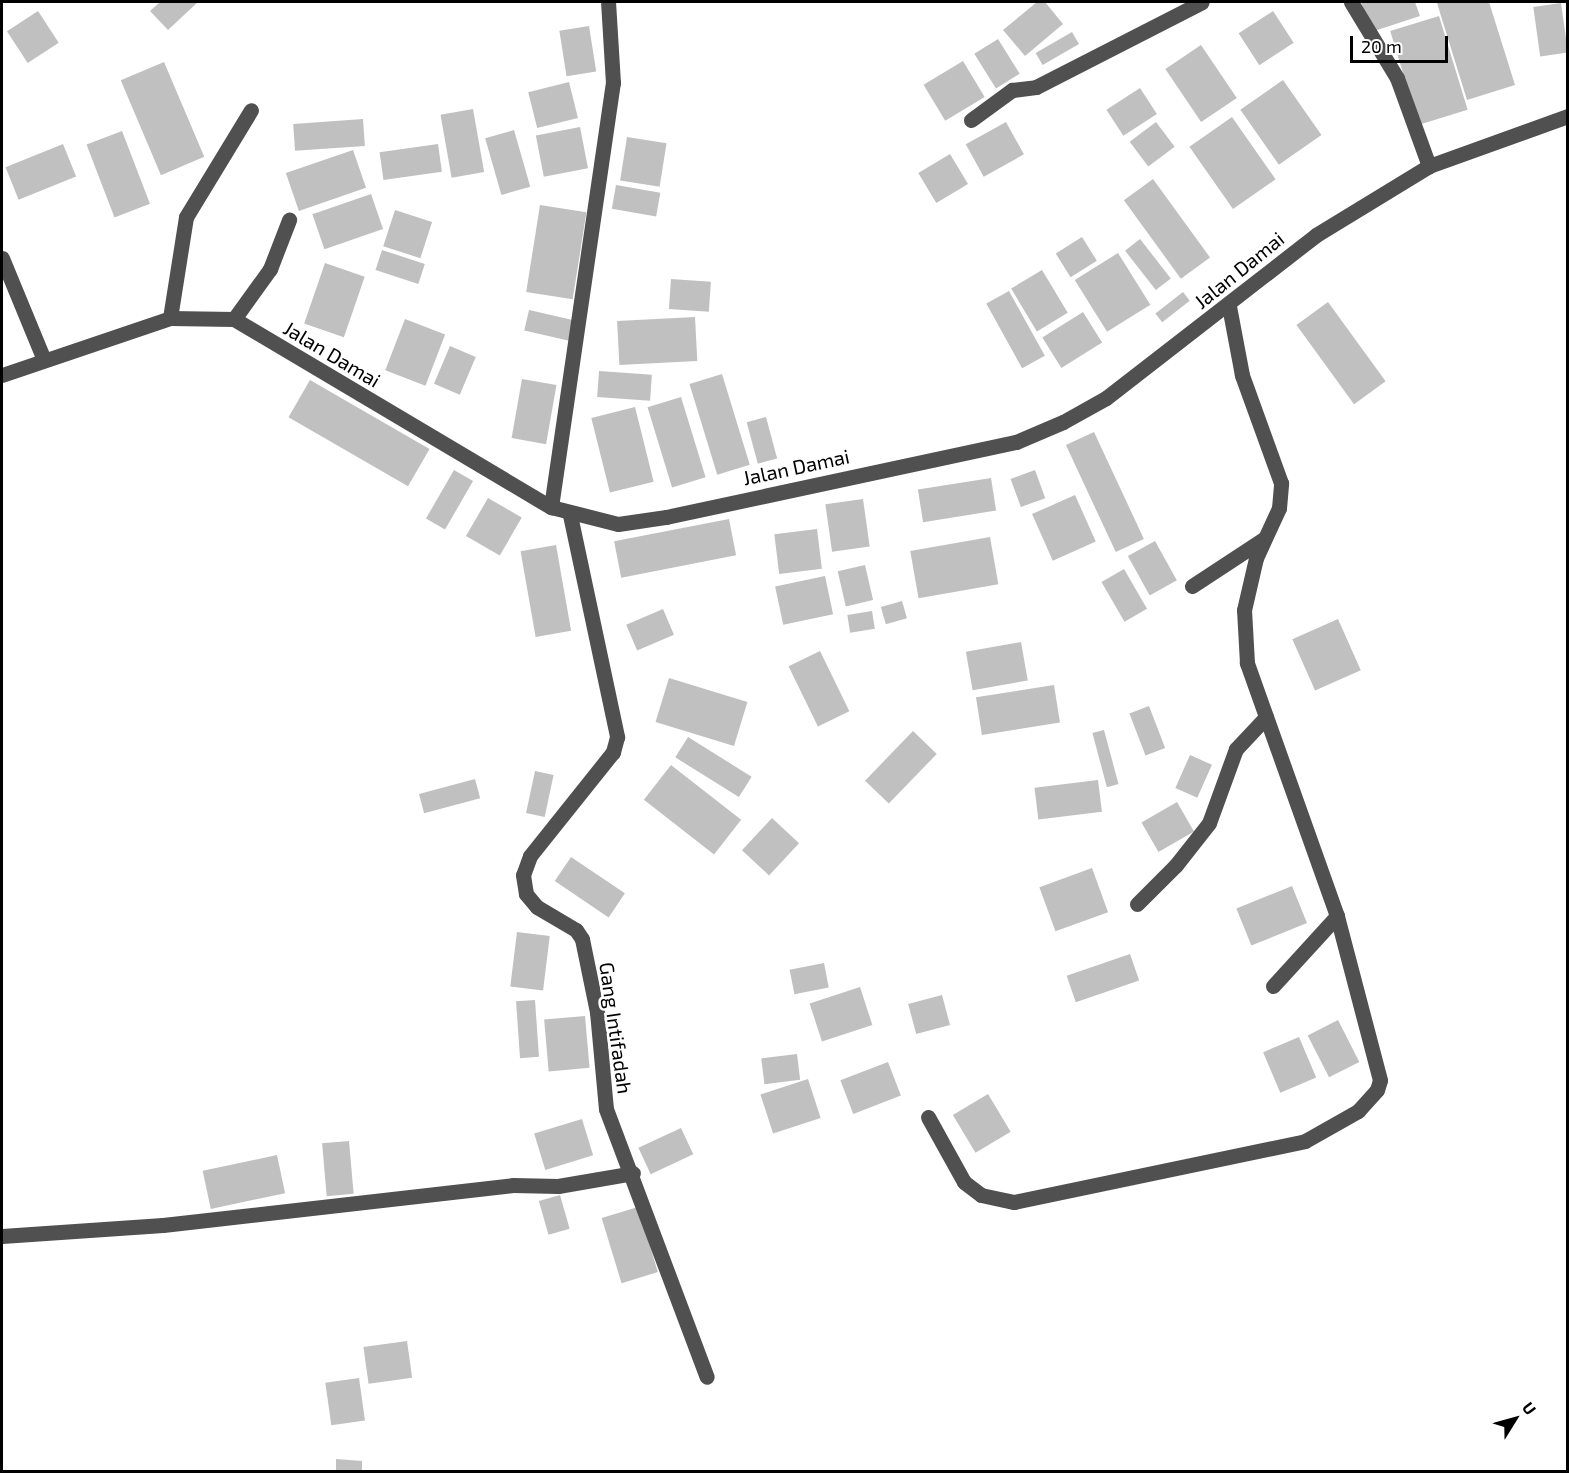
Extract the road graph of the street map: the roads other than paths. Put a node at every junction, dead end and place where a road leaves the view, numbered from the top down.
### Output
1 (608, 2) edge
2 (1202, 2) edge
3 (1351, 2) edge
4 (251, 110) dead end
5 (1568, 116) edge
6 (971, 120) dead end
7 (1429, 166) junction
8 (290, 220) dead end
9 (2, 258) edge
10 (1229, 306) junction
11 (170, 318) junction
12 (234, 319) junction
13 (44, 360) junction
14 (2, 375) edge
15 (551, 507) junction
16 (570, 515) junction
17 (1265, 538) junction
18 (1192, 586) dead end
19 (1266, 717) junction
20 (1137, 904) dead end
21 (1337, 916) junction
22 (1274, 986) dead end
23 (928, 1117) dead end
24 (633, 1173) junction
25 (2, 1236) edge
26 (707, 1377) dead end

1 - 15 street
2 - 6 street
3 - 7 street
4 - 11 street
5 - 7 street, Jalan Damai
7 - 10 street, Jalan Damai
8 - 12 street
9 - 13 street
10 - 16 street, Jalan Damai
10 - 17 street
11 - 12 street, Jalan Damai
11 - 13 street, Jalan Damai
12 - 15 street, Jalan Damai
13 - 14 street, Jalan Damai
15 - 16 street, Jalan Damai
16 - 24 street, Gang Intifadah
17 - 18 street
17 - 19 street
19 - 20 street
19 - 21 street
21 - 22 street
21 - 23 street
24 - 25 street
24 - 26 street, Gang Intifadah

